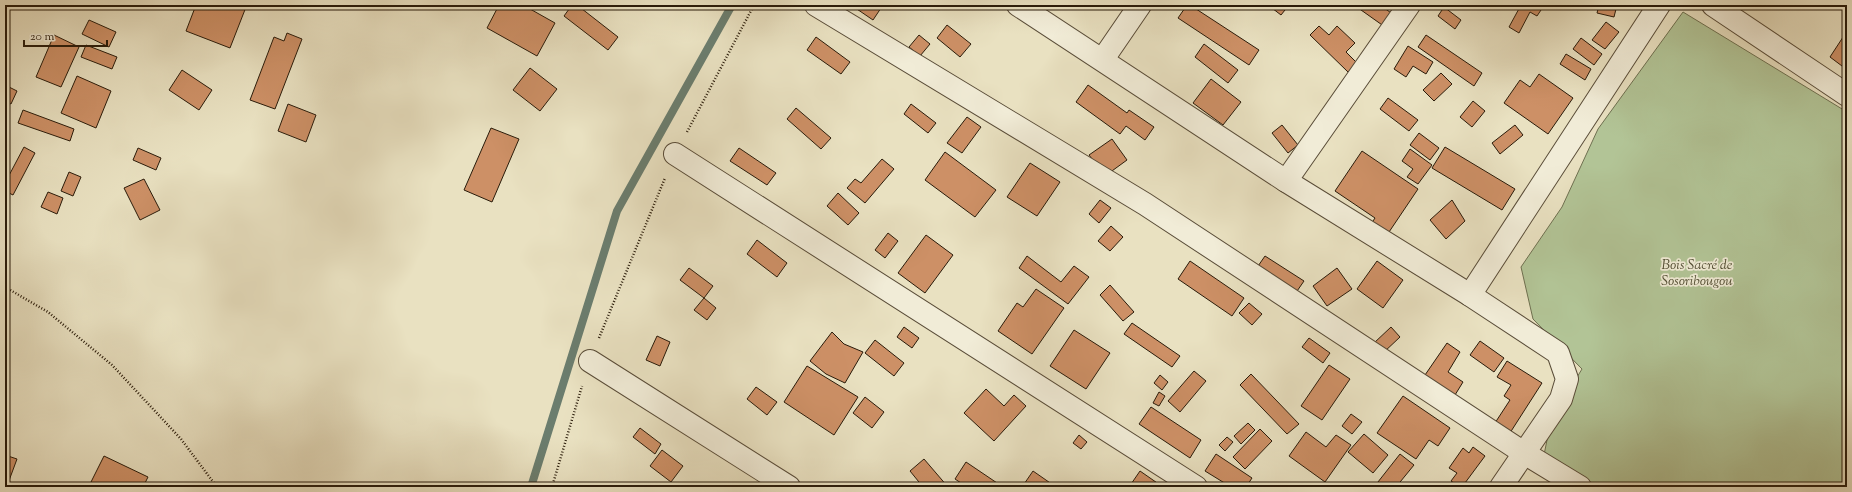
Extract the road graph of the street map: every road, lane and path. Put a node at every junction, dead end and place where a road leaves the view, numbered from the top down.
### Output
1 (754, 5) edge
2 (816, 5) edge
3 (1018, 5) edge
4 (1140, 5) edge
5 (1409, 5) edge
6 (1659, 5) edge
7 (1713, 5) edge
8 (1102, 59) junction
9 (1847, 95) edge
10 (676, 154) junction
11 (1286, 181) junction
12 (5, 287) edge
13 (1470, 295) junction
14 (590, 361) junction
15 (1524, 452) junction
16 (217, 487) edge
17 (552, 487) edge
18 (789, 487) edge
19 (1196, 487) edge
20 (1501, 487) edge
21 (1580, 487) edge

1 - 10 path
2 - 15 street
3 - 8 street
4 - 8 street
5 - 11 street
6 - 13 street
7 - 9 street
8 - 11 street
10 - 14 path
10 - 19 street
11 - 13 street
12 - 16 path
13 - 15 street
14 - 17 path
14 - 18 street
15 - 20 street
15 - 21 street

